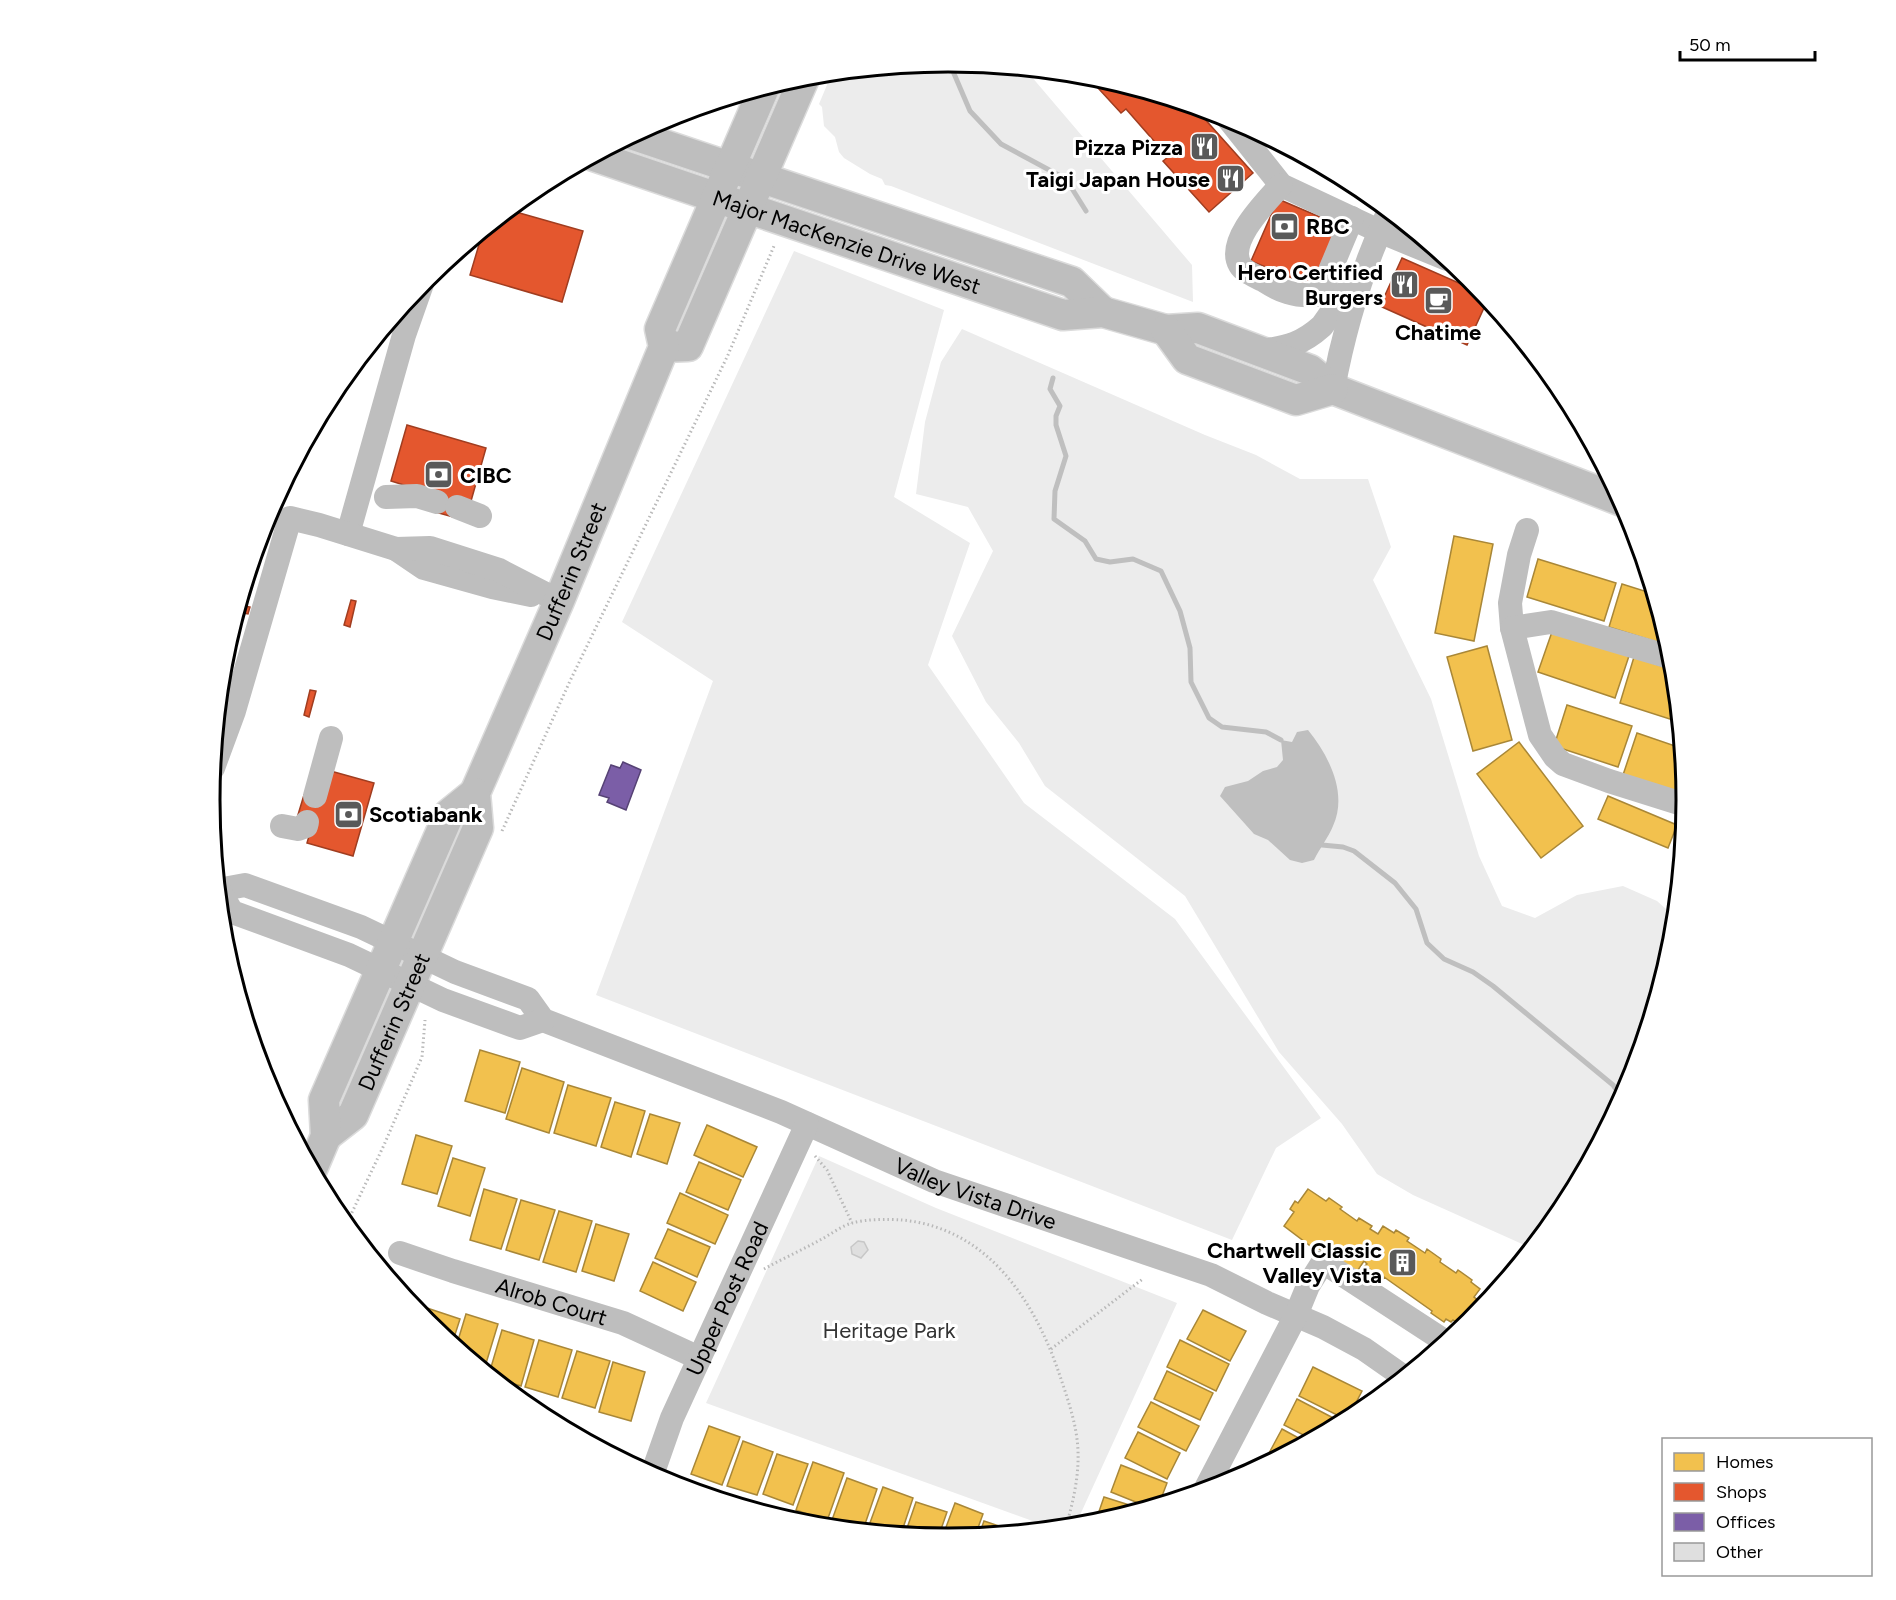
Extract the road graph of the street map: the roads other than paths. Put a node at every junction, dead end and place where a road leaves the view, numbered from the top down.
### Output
1 (800, 87) edge
2 (760, 97) edge
3 (1240, 133) edge
4 (644, 138) edge
5 (604, 159) edge
6 (730, 167) junction
7 (761, 178) junction
8 (1281, 185) junction
9 (717, 197) junction
10 (748, 207) junction
11 (1352, 218) junction
12 (1384, 221) edge
13 (1405, 234) edge
14 (1370, 259) junction
15 (414, 305) edge
16 (1103, 312) junction
17 (1166, 330) junction
18 (664, 347) junction
19 (1262, 351) junction
20 (1333, 389) junction
21 (1609, 496) edge
22 (386, 497) dead end
23 (480, 516) dead end
24 (1527, 530) dead end
25 (348, 534) junction
26 (559, 601) junction
27 (1512, 628) junction
28 (1661, 655) edge
29 (332, 738) dead end
30 (223, 741) edge
31 (475, 793) junction
32 (315, 796) dead end
33 (1676, 802) edge
34 (307, 822) dead end
35 (282, 826) dead end
36 (225, 889) edge
37 (228, 905) edge
38 (393, 942) junction
39 (422, 956) junction
40 (380, 970) junction
41 (410, 984) junction
42 (543, 1020) junction
43 (807, 1124) junction
44 (326, 1137) junction
45 (316, 1160) edge
46 (400, 1253) dead end
47 (1296, 1315) junction
48 (1439, 1337) edge
49 (699, 1358) junction
50 (1398, 1372) edge
51 (655, 1466) edge
52 (1211, 1479) edge

1 - 7 main road
2 - 6 main road, Dufferin Street
3 - 8 street
4 - 6 main road, Major MacKenzie Drive West
5 - 9 main road, Major MacKenzie Drive West
6 - 7 main road, Major MacKenzie Drive West
6 - 9 main road, Dufferin Street
7 - 10 main road
7 - 16 main road, Major MacKenzie Drive West
8 - 11 street
8 - 11 street
9 - 10 main road, Major MacKenzie Drive West
9 - 18 main road, Dufferin Street
10 - 16 main road, Major MacKenzie Drive West
10 - 18 main road
11 - 12 street
12 - 13 street
12 - 14 street
14 - 19 street
14 - 20 street
15 - 25 street
16 - 17 main road, Major MacKenzie Drive West
17 - 19 main road, Major MacKenzie Drive West
17 - 20 main road
18 - 26 main road, Dufferin Street
19 - 20 main road, Major MacKenzie Drive West
20 - 21 main road, Major MacKenzie Drive West
22 - 23 street
24 - 27 street
25 - 26 street
25 - 30 street
26 - 31 main road, Dufferin Street
27 - 28 street
27 - 33 street
29 - 32 street
31 - 38 main road, Dufferin Street
31 - 39 main road, Dufferin Street
34 - 35 street
36 - 38 street, Valley Vista Drive
37 - 40 street
38 - 39 street, Valley Vista Drive
38 - 40 main road, Dufferin Street
39 - 41 main road, Dufferin Street
39 - 42 street, Valley Vista Drive
40 - 41 street
40 - 44 main road, Dufferin Street
41 - 42 street
41 - 44 main road, Dufferin Street
42 - 43 street, Valley Vista Drive
43 - 47 street, Valley Vista Drive
43 - 49 street, Upper Post Road
44 - 45 main road, Dufferin Street
46 - 49 street, Alrob Court
47 - 48 street
47 - 50 street, Valley Vista Drive
47 - 52 street
49 - 51 street, Upper Post Road

